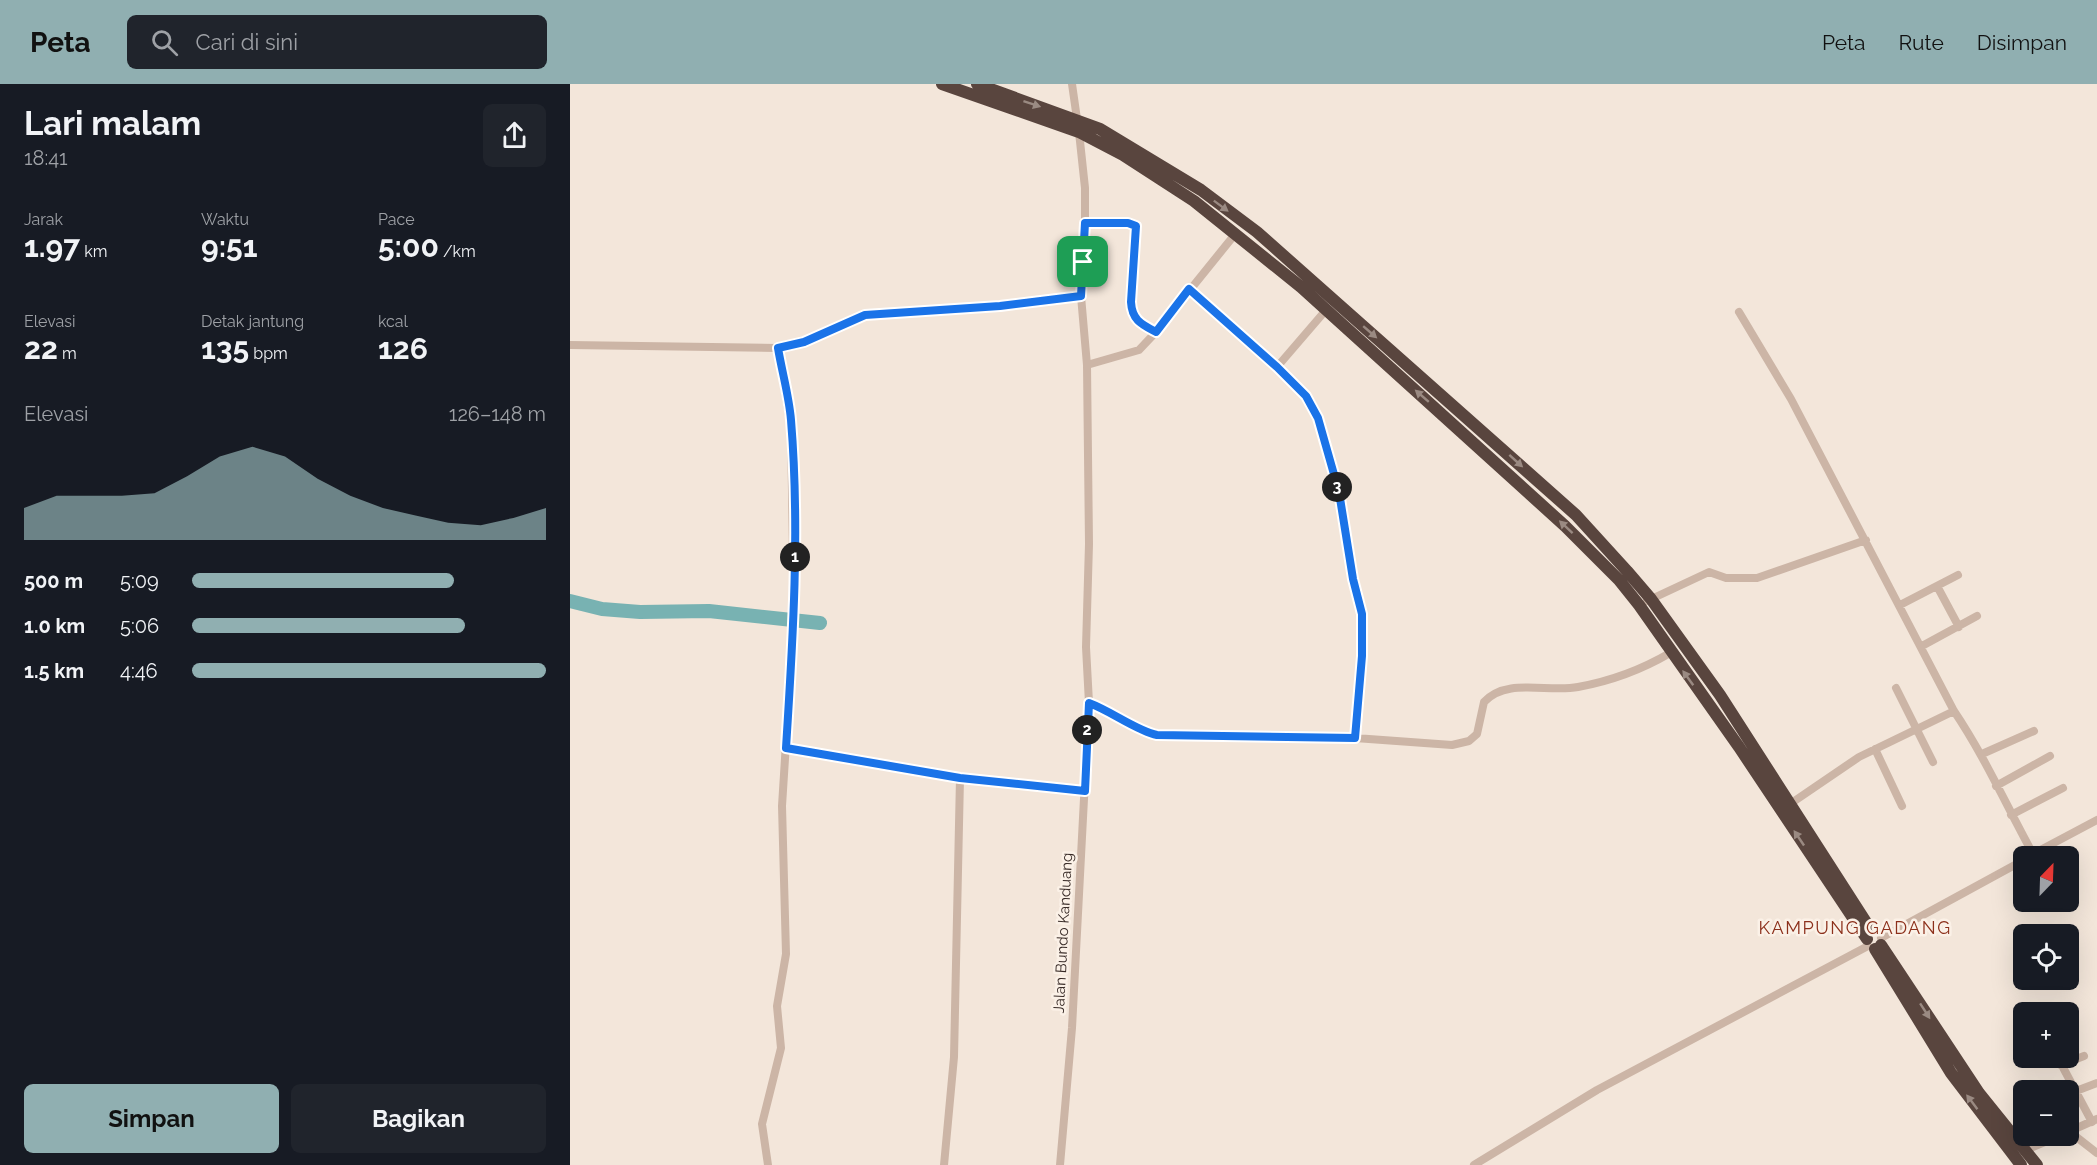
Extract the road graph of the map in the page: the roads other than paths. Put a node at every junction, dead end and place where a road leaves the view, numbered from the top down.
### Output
1 (942, 84) edge
2 (977, 84) edge
3 (1072, 84) edge
4 (1077, 119) junction
5 (1079, 132) junction
6 (1197, 195) junction
7 (1085, 223) junction
8 (1236, 233) junction
9 (1189, 289) junction
10 (1081, 296) junction
11 (1326, 310) junction
12 (1740, 312) dead end
13 (1156, 332) junction
14 (570, 345) edge
15 (778, 348) junction
16 (1087, 365) junction
17 (1277, 367) junction
18 (1465, 414) junction
19 (1454, 424) junction
20 (1866, 540) junction
21 (1958, 575) dead end
22 (1938, 586) junction
23 (1651, 599) junction
24 (1639, 605) junction
25 (1900, 605) junction
26 (1977, 616) dead end
27 (1959, 627) junction
28 (1922, 645) junction
29 (1670, 653) junction
30 (1896, 688) dead end
31 (1089, 703) junction
32 (1954, 711) junction
33 (1917, 729) junction
34 (2034, 730) dead end
35 (1355, 738) junction
36 (786, 748) junction
37 (1875, 749) junction
38 (1982, 754) junction
39 (2050, 756) dead end
40 (1933, 762) dead end
41 (960, 778) junction
42 (1996, 786) junction
43 (2063, 788) dead end
44 (1085, 791) junction
45 (1790, 804) junction
46 (1902, 806) dead end
47 (2011, 815) junction
48 (2097, 820) edge
49 (2026, 846) edge
50 (2048, 846) edge
51 (2013, 866) edge
52 (1874, 942) junction
53 (2084, 1056) dead end
54 (2079, 1057) edge
55 (2097, 1083) edge
56 (2079, 1090) edge
57 (2079, 1096) edge
58 (2094, 1120) edge
59 (2079, 1127) edge
60 (2000, 1128) junction
61 (2079, 1140) edge
62 (2035, 1146) edge
63 (2026, 1150) junction
64 (2097, 1153) edge
65 (768, 1165) edge
66 (944, 1165) edge
67 (1060, 1165) edge
68 (1474, 1165) edge
69 (2021, 1165) edge
70 (2037, 1165) edge

1 - 5 highway
2 -> 4 highway
3 - 4 street
4 - 6 highway
5 - 6 highway
5 - 7 street, Jalan Bundo Kanduang
6 - 8 highway
6 -> 18 highway
7 - 10 street, Jalan Bundo Kanduang
7 - 13 street
8 - 9 street
8 - 11 highway
9 - 13 street
9 - 17 street
10 - 15 street
10 - 16 street, Jalan Bundo Kanduang
11 - 17 street
19 -> 11 highway
12 - 20 street
13 - 16 street
14 - 15 street
15 - 36 street
16 - 31 street, Jalan Bundo Kanduang
17 - 35 street
18 - 19 highway
18 -> 23 highway
24 -> 19 highway
20 - 23 street
20 - 25 street
21 - 22 street
22 - 25 street
22 - 27 street
23 - 24 street
23 - 45 highway
24 - 29 highway
25 - 28 street
26 - 27 street
27 - 28 street
28 - 32 street
29 - 35 street
52 -> 29 highway
30 - 33 street
31 - 35 street
31 - 44 street, Jalan Bundo Kanduang
32 - 33 street
32 - 38 street
33 - 37 street
33 - 40 street
34 - 38 street
36 - 41 street
36 - 65 street
37 - 45 street
37 - 46 street
38 - 42 street
39 - 42 street
41 - 44 street
41 - 66 street
42 - 47 street
43 - 47 street
44 - 67 street, Jalan Bundo Kanduang
45 - 52 highway
47 - 49 street
48 - 50 street
51 - 52 street
52 - 60 highway
52 - 68 street
53 - 54 street
55 - 56 street
57 - 58 street
58 - 59 street
60 - 63 highway
60 - 69 highway
61 - 64 street
62 - 63 street
63 - 70 highway

